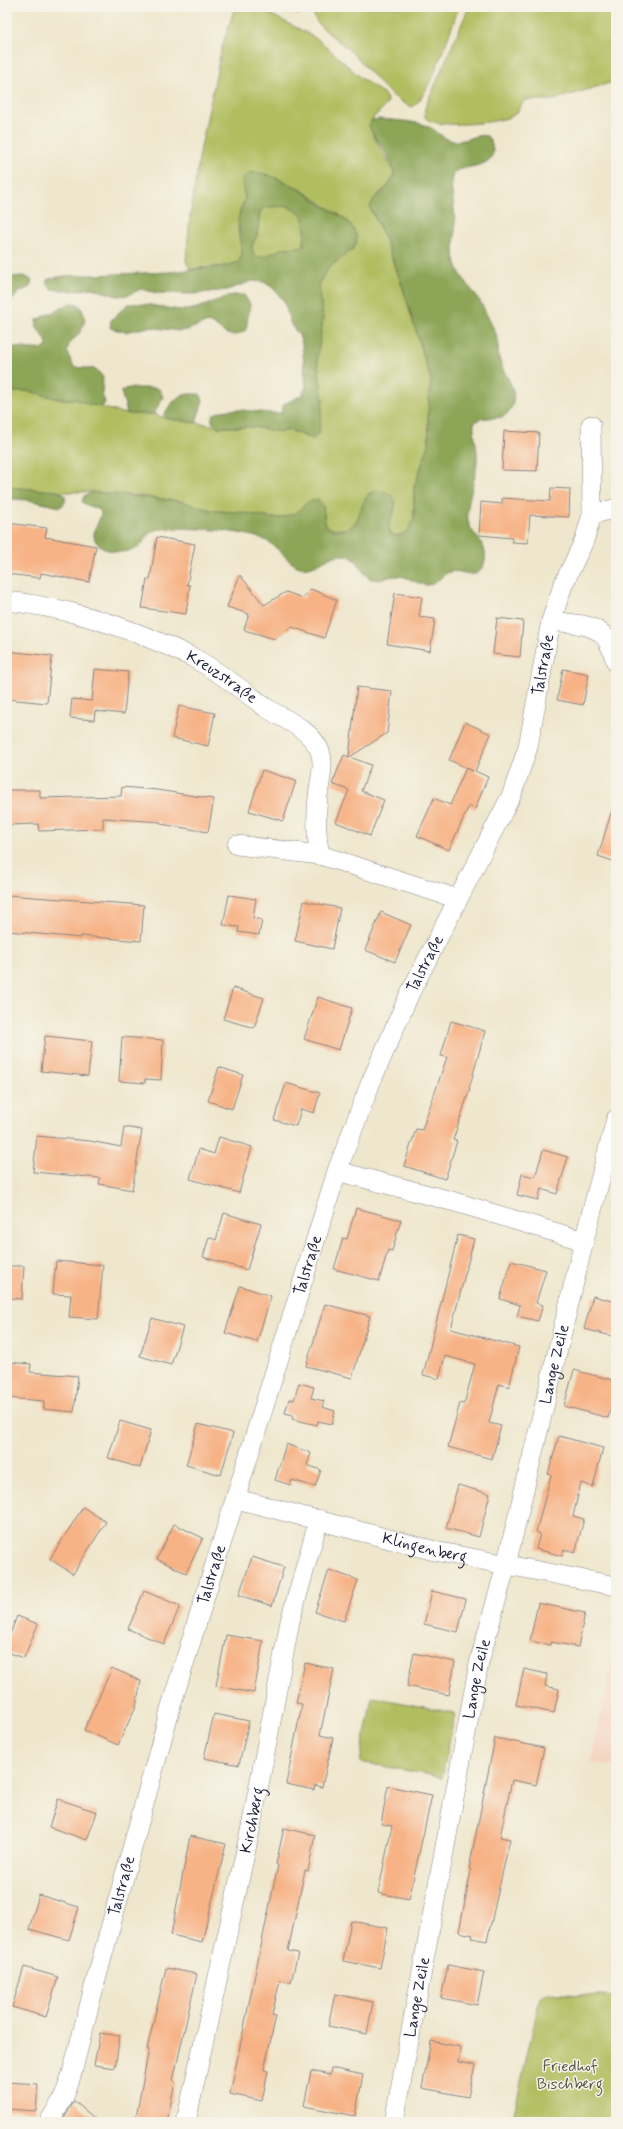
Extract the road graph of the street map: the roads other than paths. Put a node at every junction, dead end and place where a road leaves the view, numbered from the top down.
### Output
1 (591, 425) dead end
2 (616, 508) edge
3 (592, 515) junction
4 (7, 601) edge
5 (551, 621) junction
6 (616, 662) edge
7 (237, 845) dead end
8 (320, 855) junction
9 (458, 898) junction
10 (616, 1120) edge
11 (337, 1171) junction
12 (584, 1241) junction
13 (237, 1499) junction
14 (319, 1519) junction
15 (506, 1565) junction
16 (616, 1586) edge
17 (49, 2122) edge
18 (186, 2122) edge
19 (394, 2122) edge

1 - 3 street, Talstraße
2 - 3 street
3 - 5 street, Talstraße
4 - 8 street, Kreuzstraße
5 - 6 street
5 - 9 street, Talstraße
7 - 8 street
8 - 9 street
9 - 11 street, Talstraße
10 - 12 street, Lange Zeile
11 - 12 street
11 - 13 street, Talstraße
12 - 15 street, Lange Zeile
13 - 14 street, Klingenberg
13 - 17 street, Talstraße
14 - 15 street, Klingenberg
14 - 18 street, Kirchberg
15 - 16 street, Klingenberg
15 - 19 street, Lange Zeile

